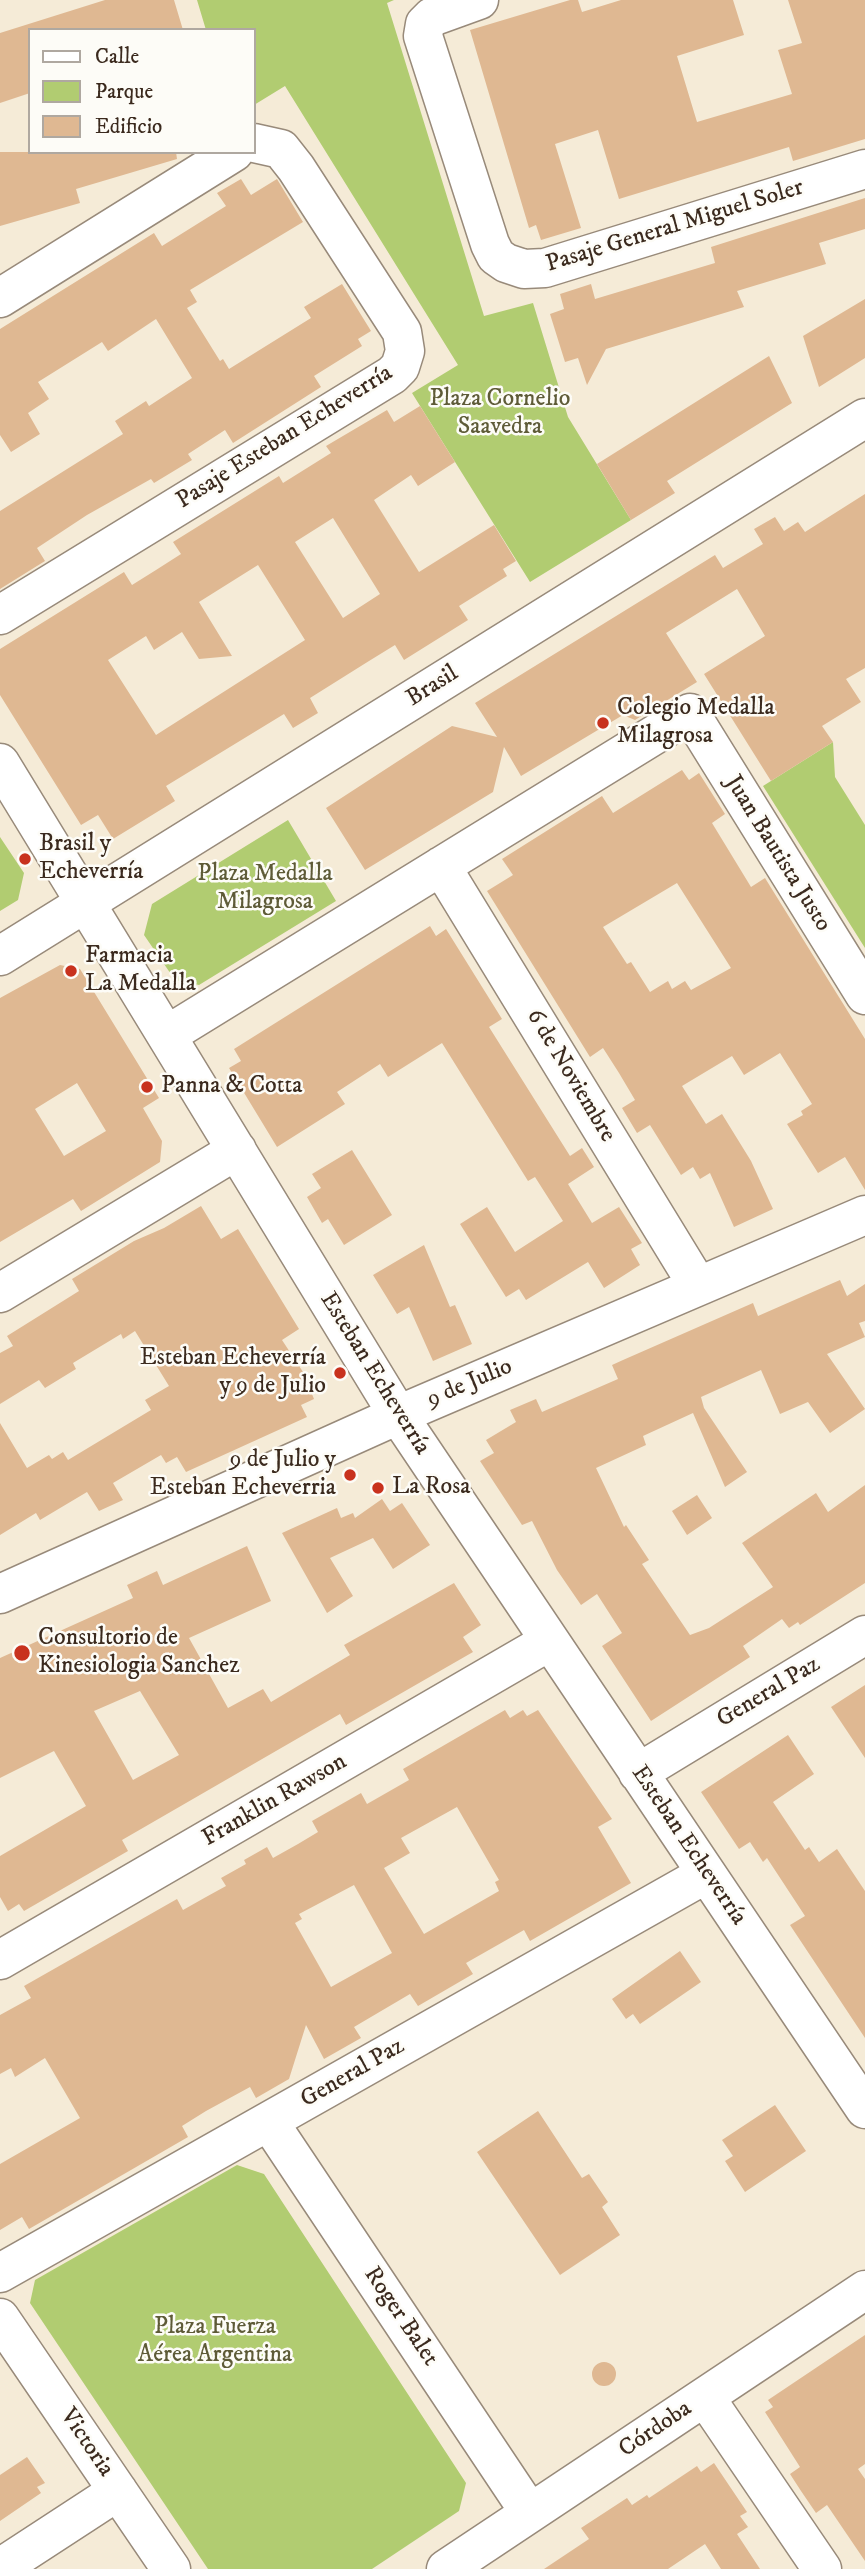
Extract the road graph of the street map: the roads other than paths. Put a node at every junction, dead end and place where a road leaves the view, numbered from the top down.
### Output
1 (479, 0) edge
2 (256, 143) edge
3 (231, 154) edge
4 (865, 169) edge
5 (0, 298) edge
6 (865, 418) edge
7 (0, 615) edge
8 (4, 777) edge
9 (441, 866) junction
10 (86, 903) junction
11 (0, 956) edge
12 (865, 995) edge
13 (167, 1035) junction
14 (237, 1150) junction
15 (865, 1215) edge
16 (698, 1286) junction
17 (0, 1293) edge
18 (398, 1415) junction
19 (0, 1594) edge
20 (865, 1635) edge
21 (550, 1641) junction
22 (638, 1773) junction
23 (706, 1874) junction
24 (0, 1960) edge
25 (865, 2109) edge
26 (269, 2122) junction
27 (0, 2273) edge
28 (865, 2290) edge
29 (0, 2318) edge
30 (705, 2397) junction
31 (118, 2491) junction
32 (530, 2513) junction
33 (0, 2568) edge
34 (171, 2569) edge
35 (446, 2569) edge
36 (822, 2569) edge

1 - 4 street, Pasaje General Miguel Soler
2 - 7 street, Pasaje Esteban Echeverría
3 - 5 street
6 - 10 street, Brasil
8 - 10 street, Esteban Echeverría
9 - 12 street, Juan Bautista Justo
9 - 13 street
9 - 16 street, 6 de Noviembre
10 - 11 street, Brasil
10 - 13 street, Esteban Echeverría
13 - 14 street, Esteban Echeverría
14 - 17 street
14 - 18 street, Esteban Echeverría
15 - 16 street, 9 de Julio
16 - 18 street, 9 de Julio
18 - 19 street, 9 de Julio
18 - 21 street, Esteban Echeverría
20 - 22 street, General Paz
21 - 22 street, Esteban Echeverría
21 - 24 street, Franklin Rawson
22 - 23 street, Esteban Echeverría
23 - 25 street, Esteban Echeverría
23 - 26 street, General Paz
26 - 27 street, General Paz
26 - 32 street, Roger Balet
28 - 30 street, Córdoba
29 - 31 street, Victoria
30 - 32 street, Córdoba
30 - 36 street
31 - 33 street
31 - 34 street, Victoria
32 - 35 street, Córdoba

